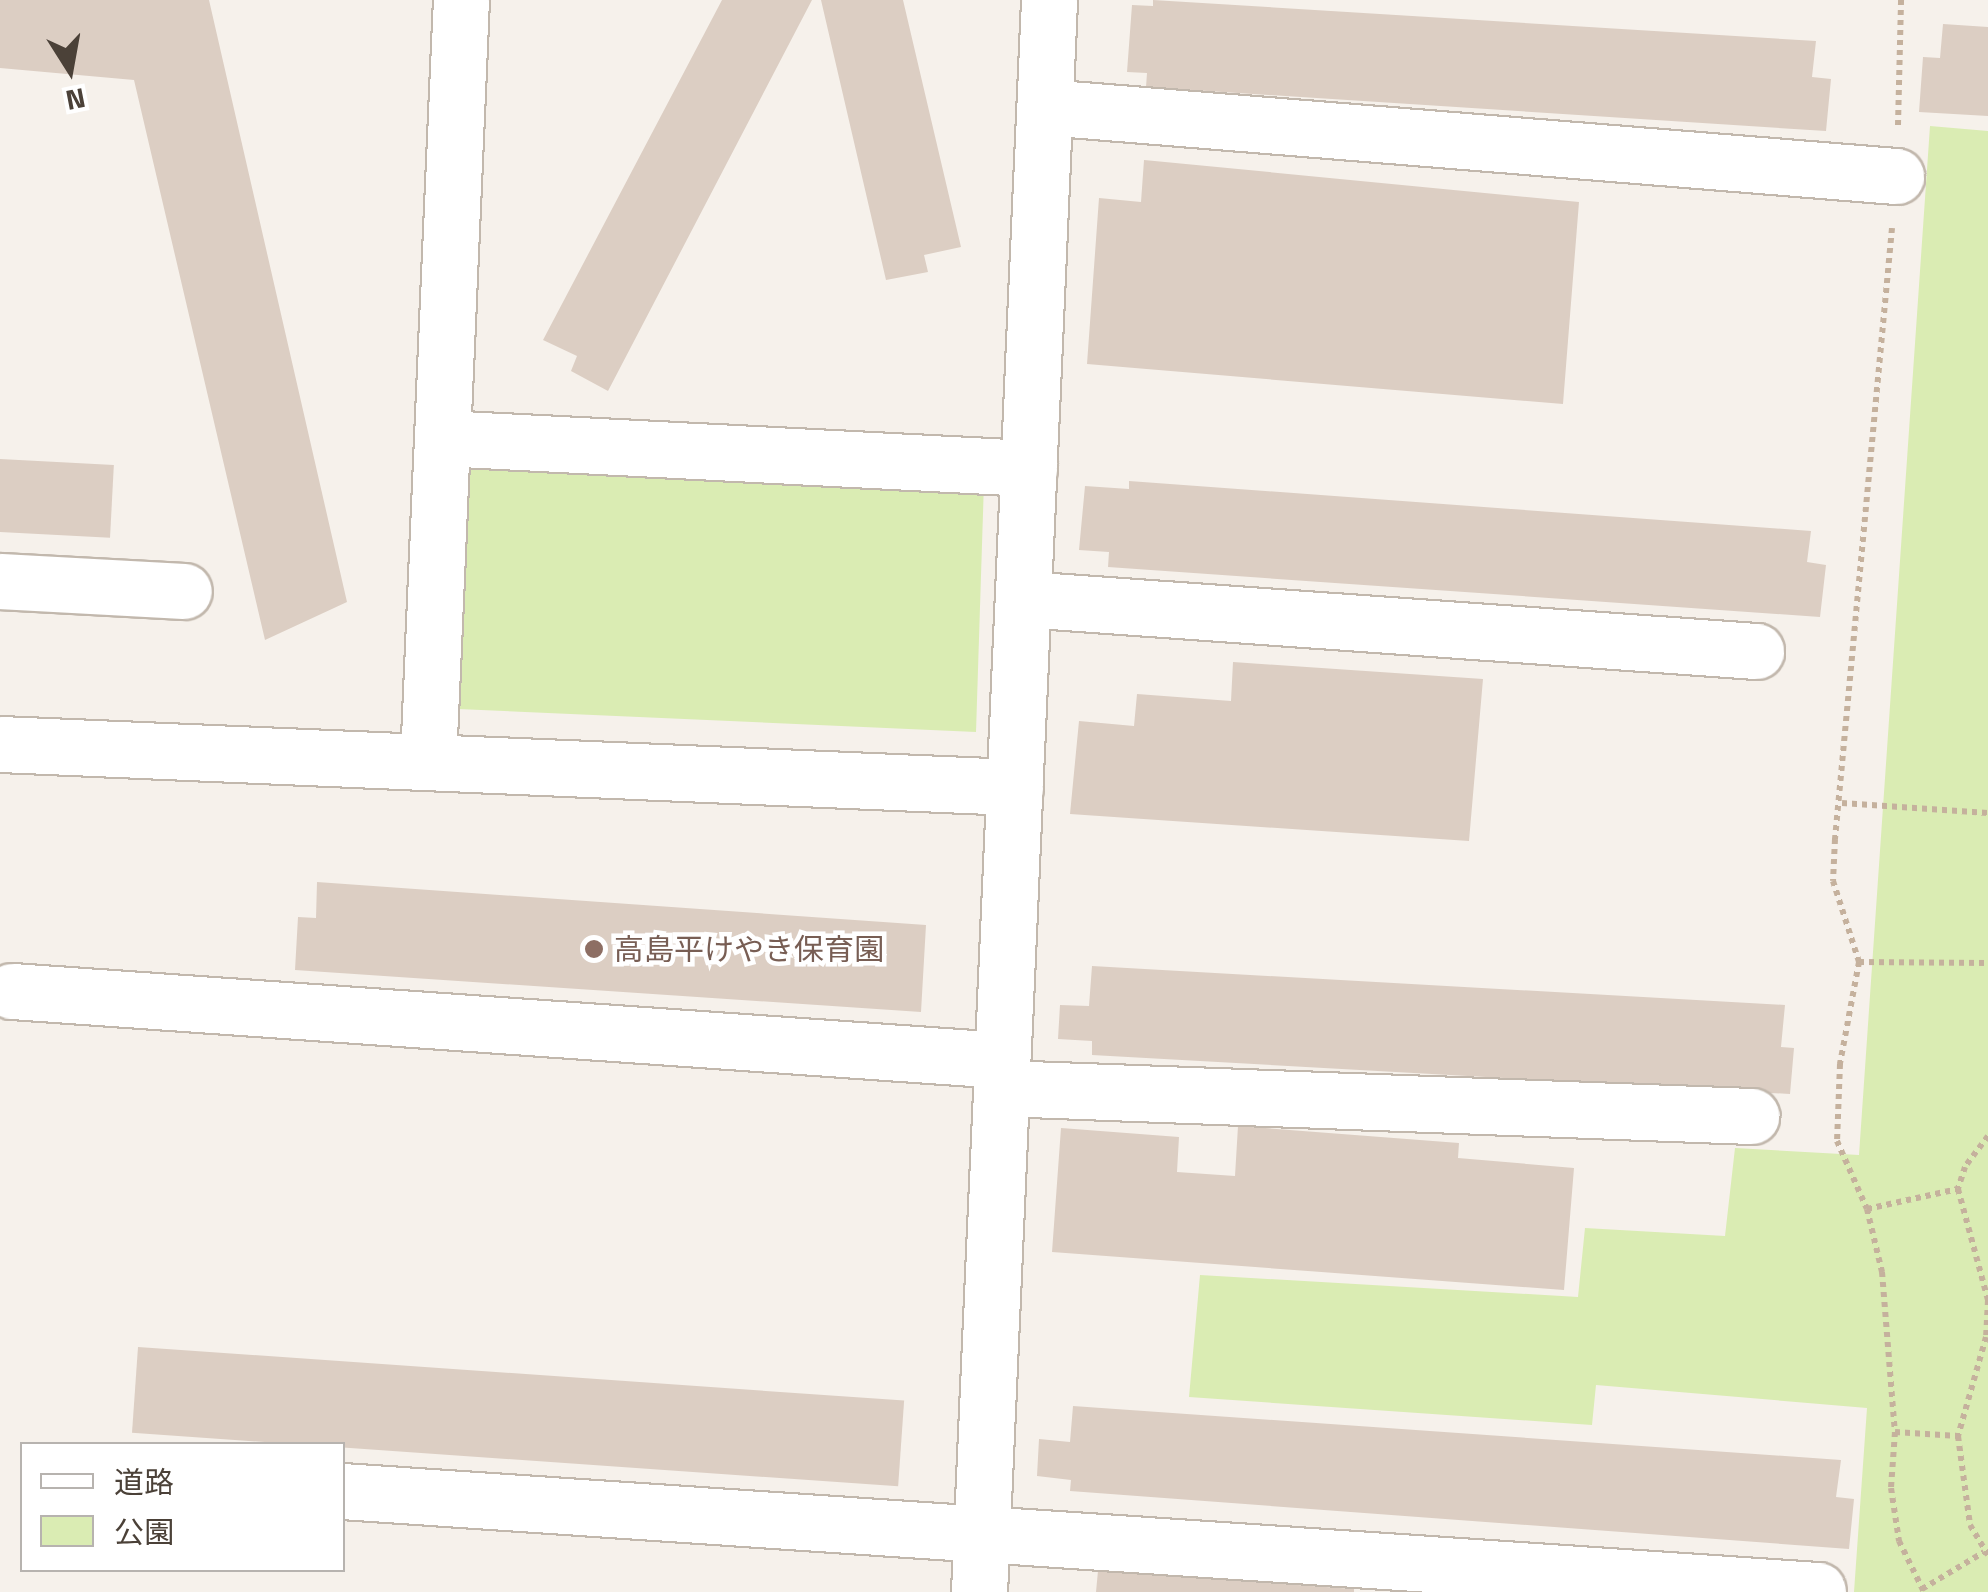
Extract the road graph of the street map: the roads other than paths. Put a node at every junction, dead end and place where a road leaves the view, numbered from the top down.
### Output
1 (461, 0) edge
2 (1049, 0) edge
3 (1045, 107) junction
4 (1896, 176) road end
5 (442, 438) junction
6 (1029, 468) junction
7 (0, 581) edge
8 (184, 591) dead end
9 (1023, 599) junction
10 (1756, 651) dead end
11 (0, 744) edge
12 (428, 761) junction
13 (1014, 787) junction
14 (12, 991) dead end
15 (1002, 1074) junction
16 (1751, 1116) dead end
17 (345, 1491) edge
18 (982, 1536) junction
19 (1818, 1590) edge
20 (979, 1592) edge

1 - 5 street
2 - 3 street
3 - 4 street
3 - 6 street
5 - 6 street
5 - 12 street
6 - 9 street
7 - 8 street
9 - 10 street
9 - 13 street
11 - 12 street
12 - 13 street
13 - 15 street
14 - 15 street
15 - 16 street
15 - 18 street
17 - 18 street
18 - 19 street
18 - 20 street

